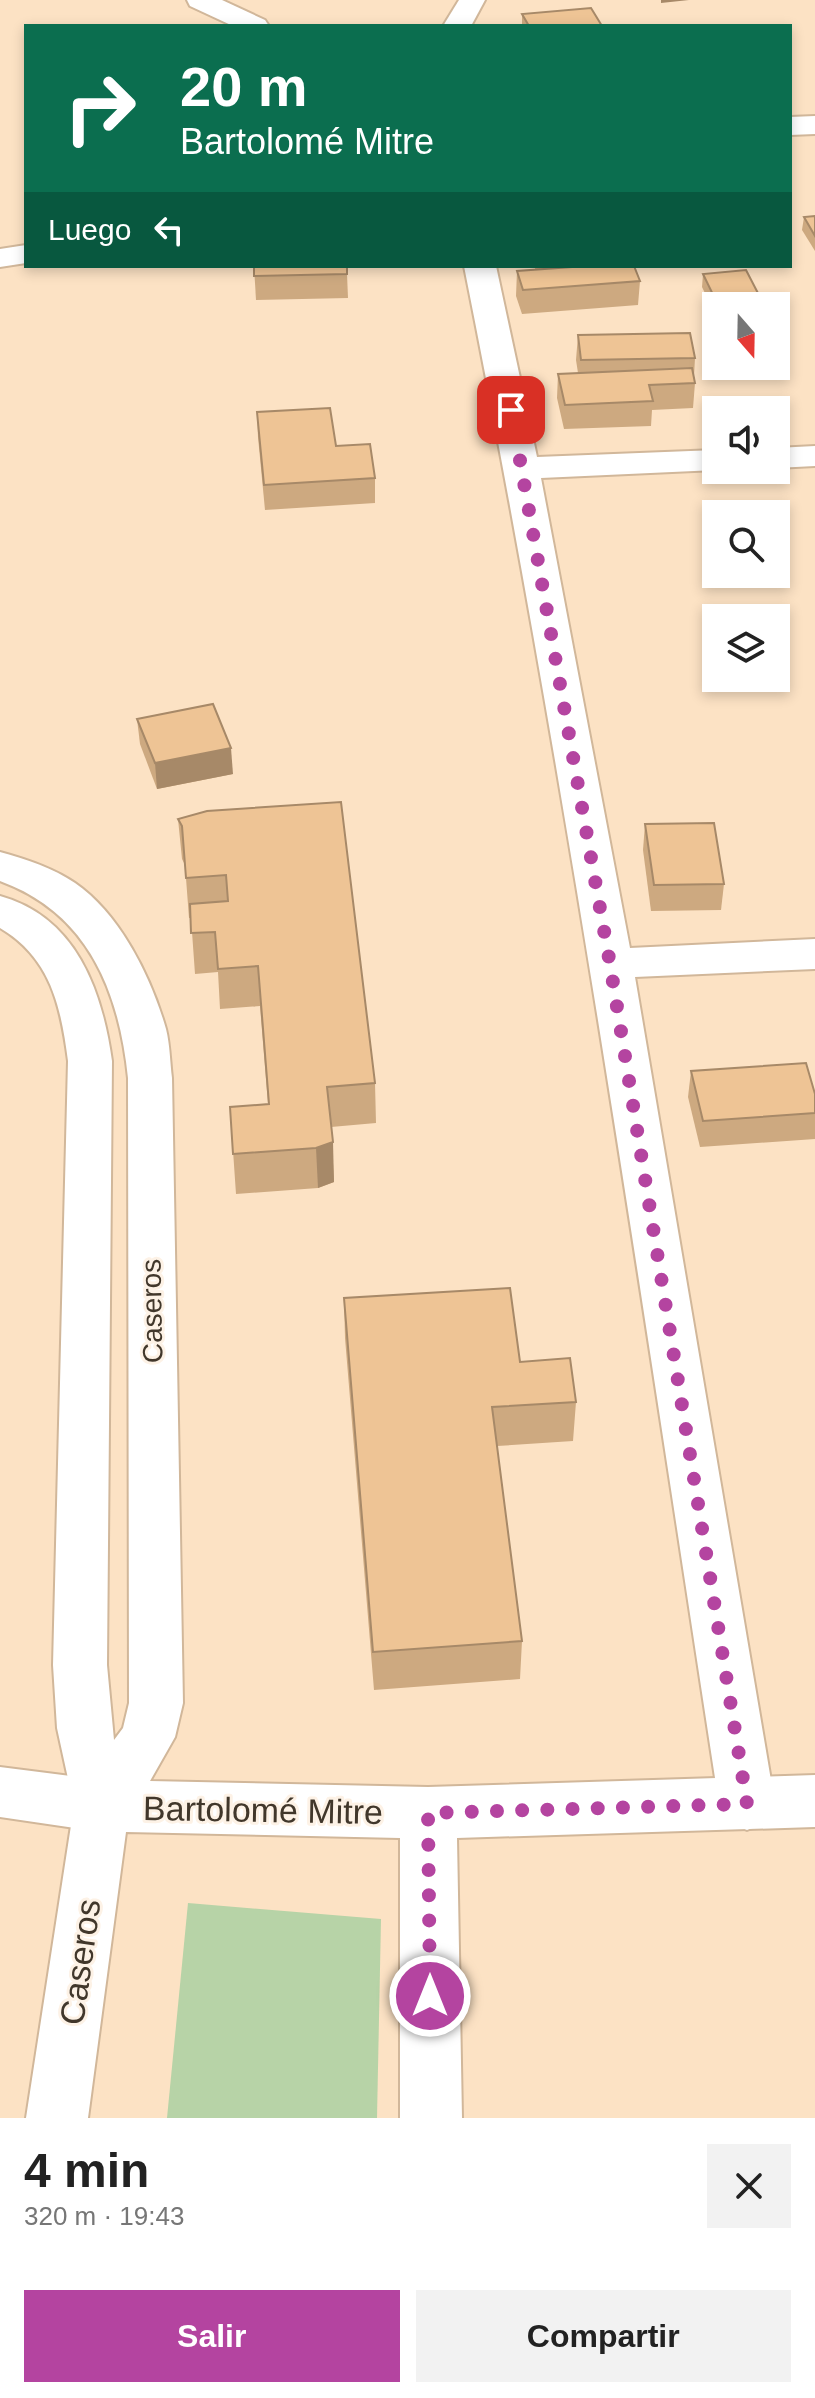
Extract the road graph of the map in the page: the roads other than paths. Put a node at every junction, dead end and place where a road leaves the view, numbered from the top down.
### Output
1 (200, 0) edge
2 (472, 0) edge
3 (251, 24) edge
4 (458, 24) edge
5 (815, 125) edge
6 (792, 126) edge
7 (24, 254) edge
8 (0, 258) edge
9 (480, 268) edge
10 (815, 456) edge
11 (790, 457) edge
12 (702, 461) edge
13 (523, 468) junction
14 (0, 866) edge
15 (0, 910) edge
16 (815, 954) edge
17 (610, 964) junction
18 (0, 1792) edge
19 (815, 1801) edge
20 (747, 1804) junction
21 (102, 1806) junction
22 (428, 1813) junction
23 (57, 2118) edge
24 (431, 2118) edge

1 - 3 street
2 - 4 street
5 - 6 street
7 - 8 street
9 - 13 street
10 - 11 street
12 - 13 street
13 - 17 street
14 - 21 street, Caseros
15 - 21 street, Caseros
16 - 17 street
17 - 20 street
18 - 21 street, Bartolomé Mitre
19 - 20 street, Bartolomé Mitre
20 - 22 street, Bartolomé Mitre
21 - 22 street, Bartolomé Mitre
21 - 23 street, Caseros
22 - 24 street

